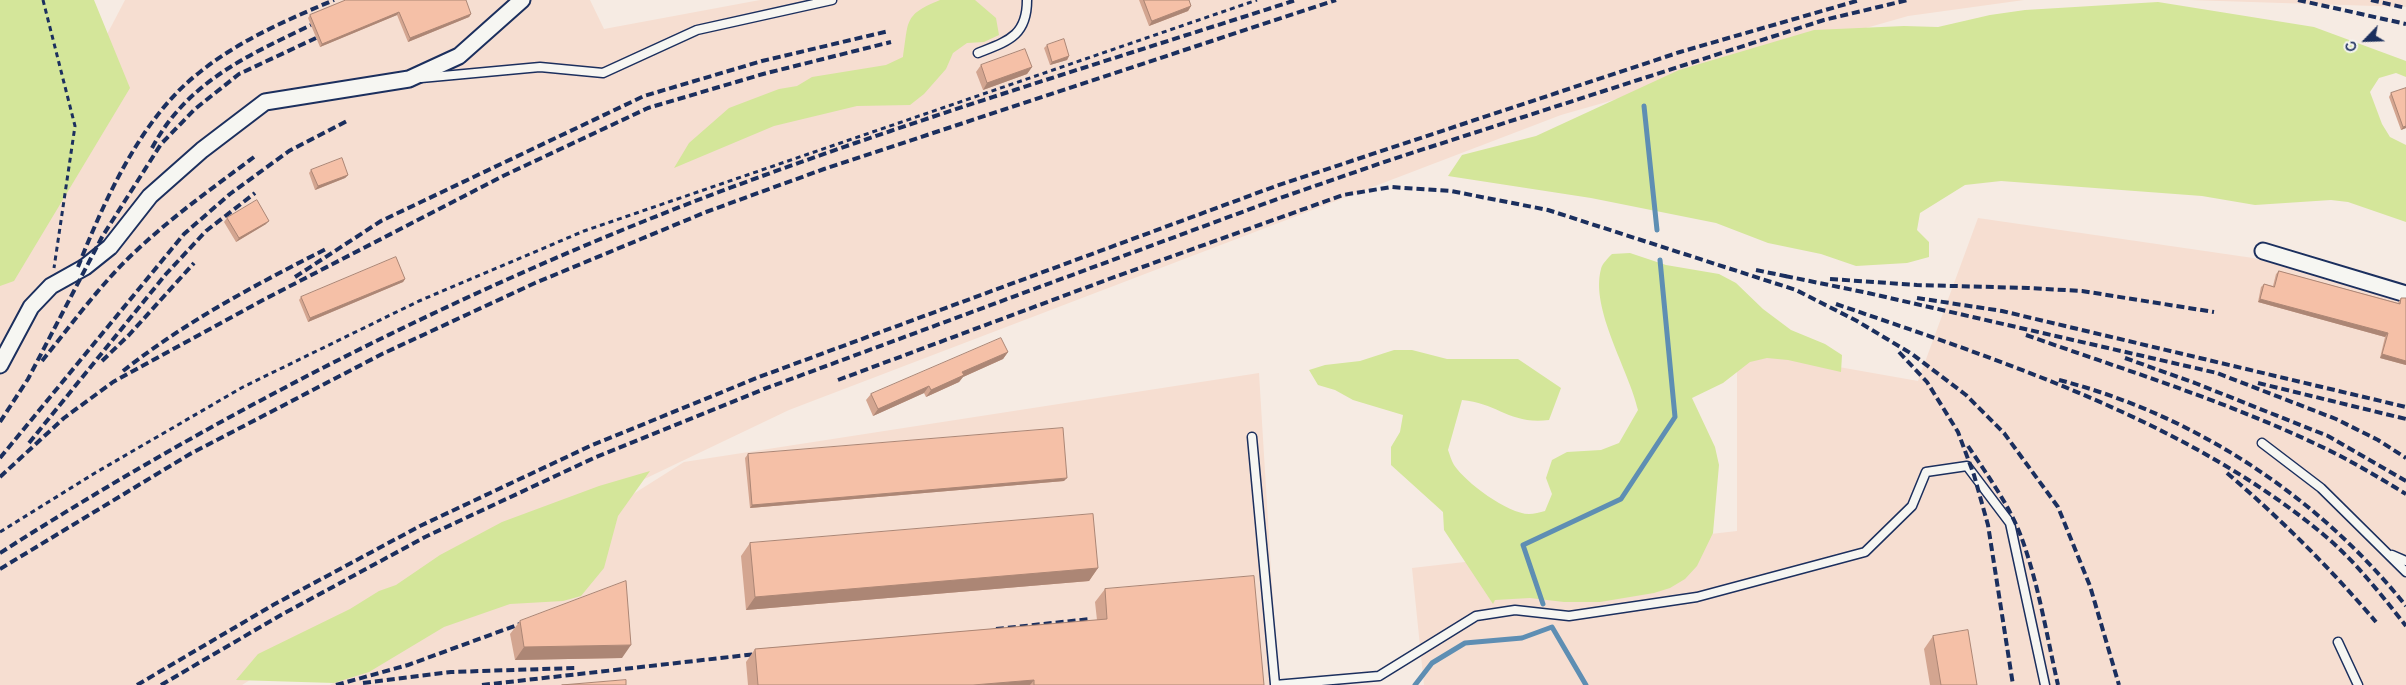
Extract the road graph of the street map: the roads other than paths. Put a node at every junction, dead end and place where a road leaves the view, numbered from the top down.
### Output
1 (522, 0) edge
2 (832, 0) edge
3 (1027, 0) edge
4 (978, 53) dead end
5 (409, 79) junction
6 (2263, 251) dead end
7 (2406, 294) edge
8 (0, 365) edge
9 (1252, 436) dead end
10 (2262, 443) dead end
11 (2388, 554) junction
12 (2406, 561) edge
13 (2406, 572) edge
14 (2338, 642) dead end
15 (1275, 685) edge
16 (2045, 685) edge
17 (2358, 685) edge

1 - 5 street
2 - 5 lane
3 - 4 lane
5 - 8 street
6 - 7 street
9 - 15 lane
10 - 11 lane
11 - 12 lane
11 - 13 lane
14 - 17 lane
15 - 16 lane

